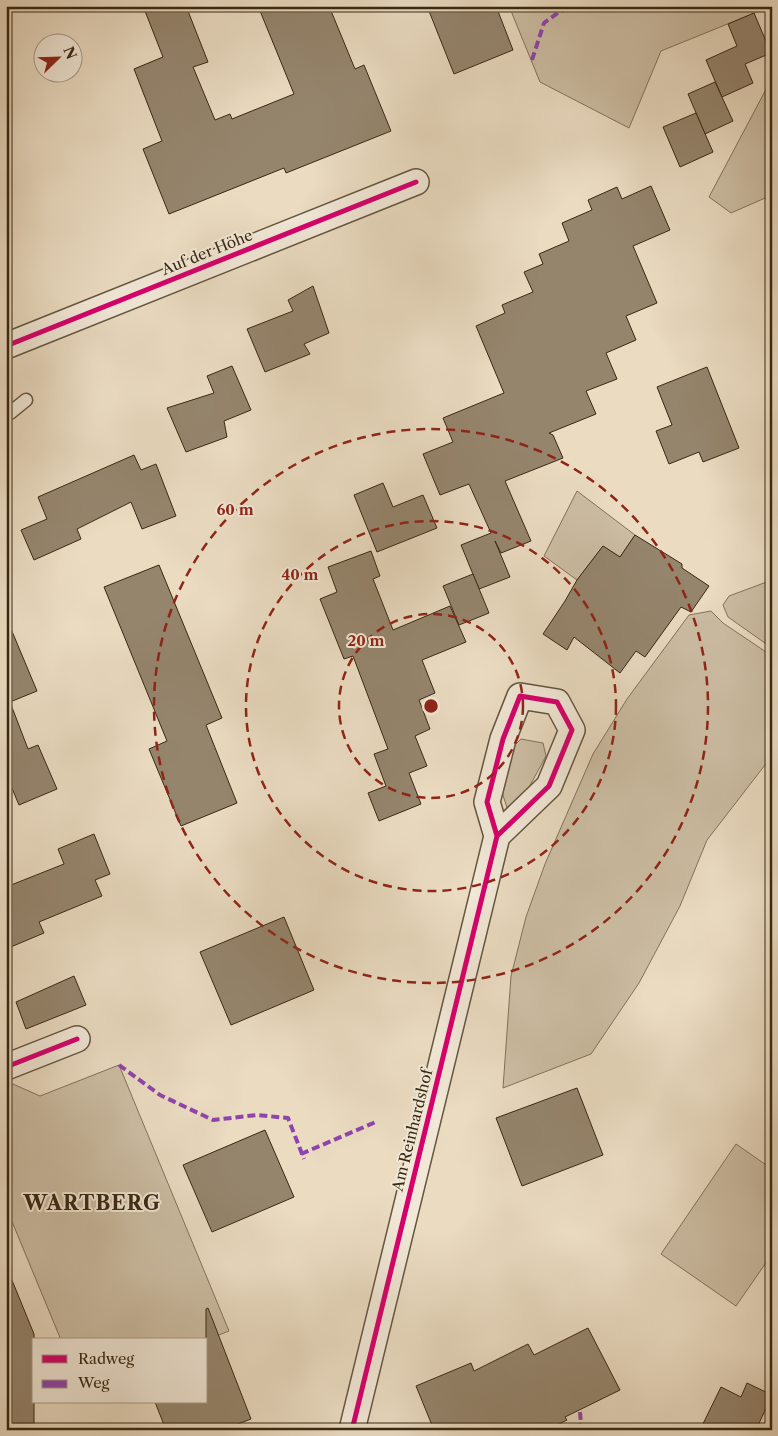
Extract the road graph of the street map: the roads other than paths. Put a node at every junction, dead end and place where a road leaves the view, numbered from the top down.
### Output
1 (416, 182) dead end
2 (6, 346) edge
3 (26, 400) dead end
4 (6, 413) edge
5 (496, 836) junction
6 (77, 1039) dead end
7 (6, 1067) edge
8 (352, 1430) edge

1 - 2 street, Auf der Höhe
3 - 4 lane
5 - 5 street
5 - 8 street, Am Reinhardshof
6 - 7 street

